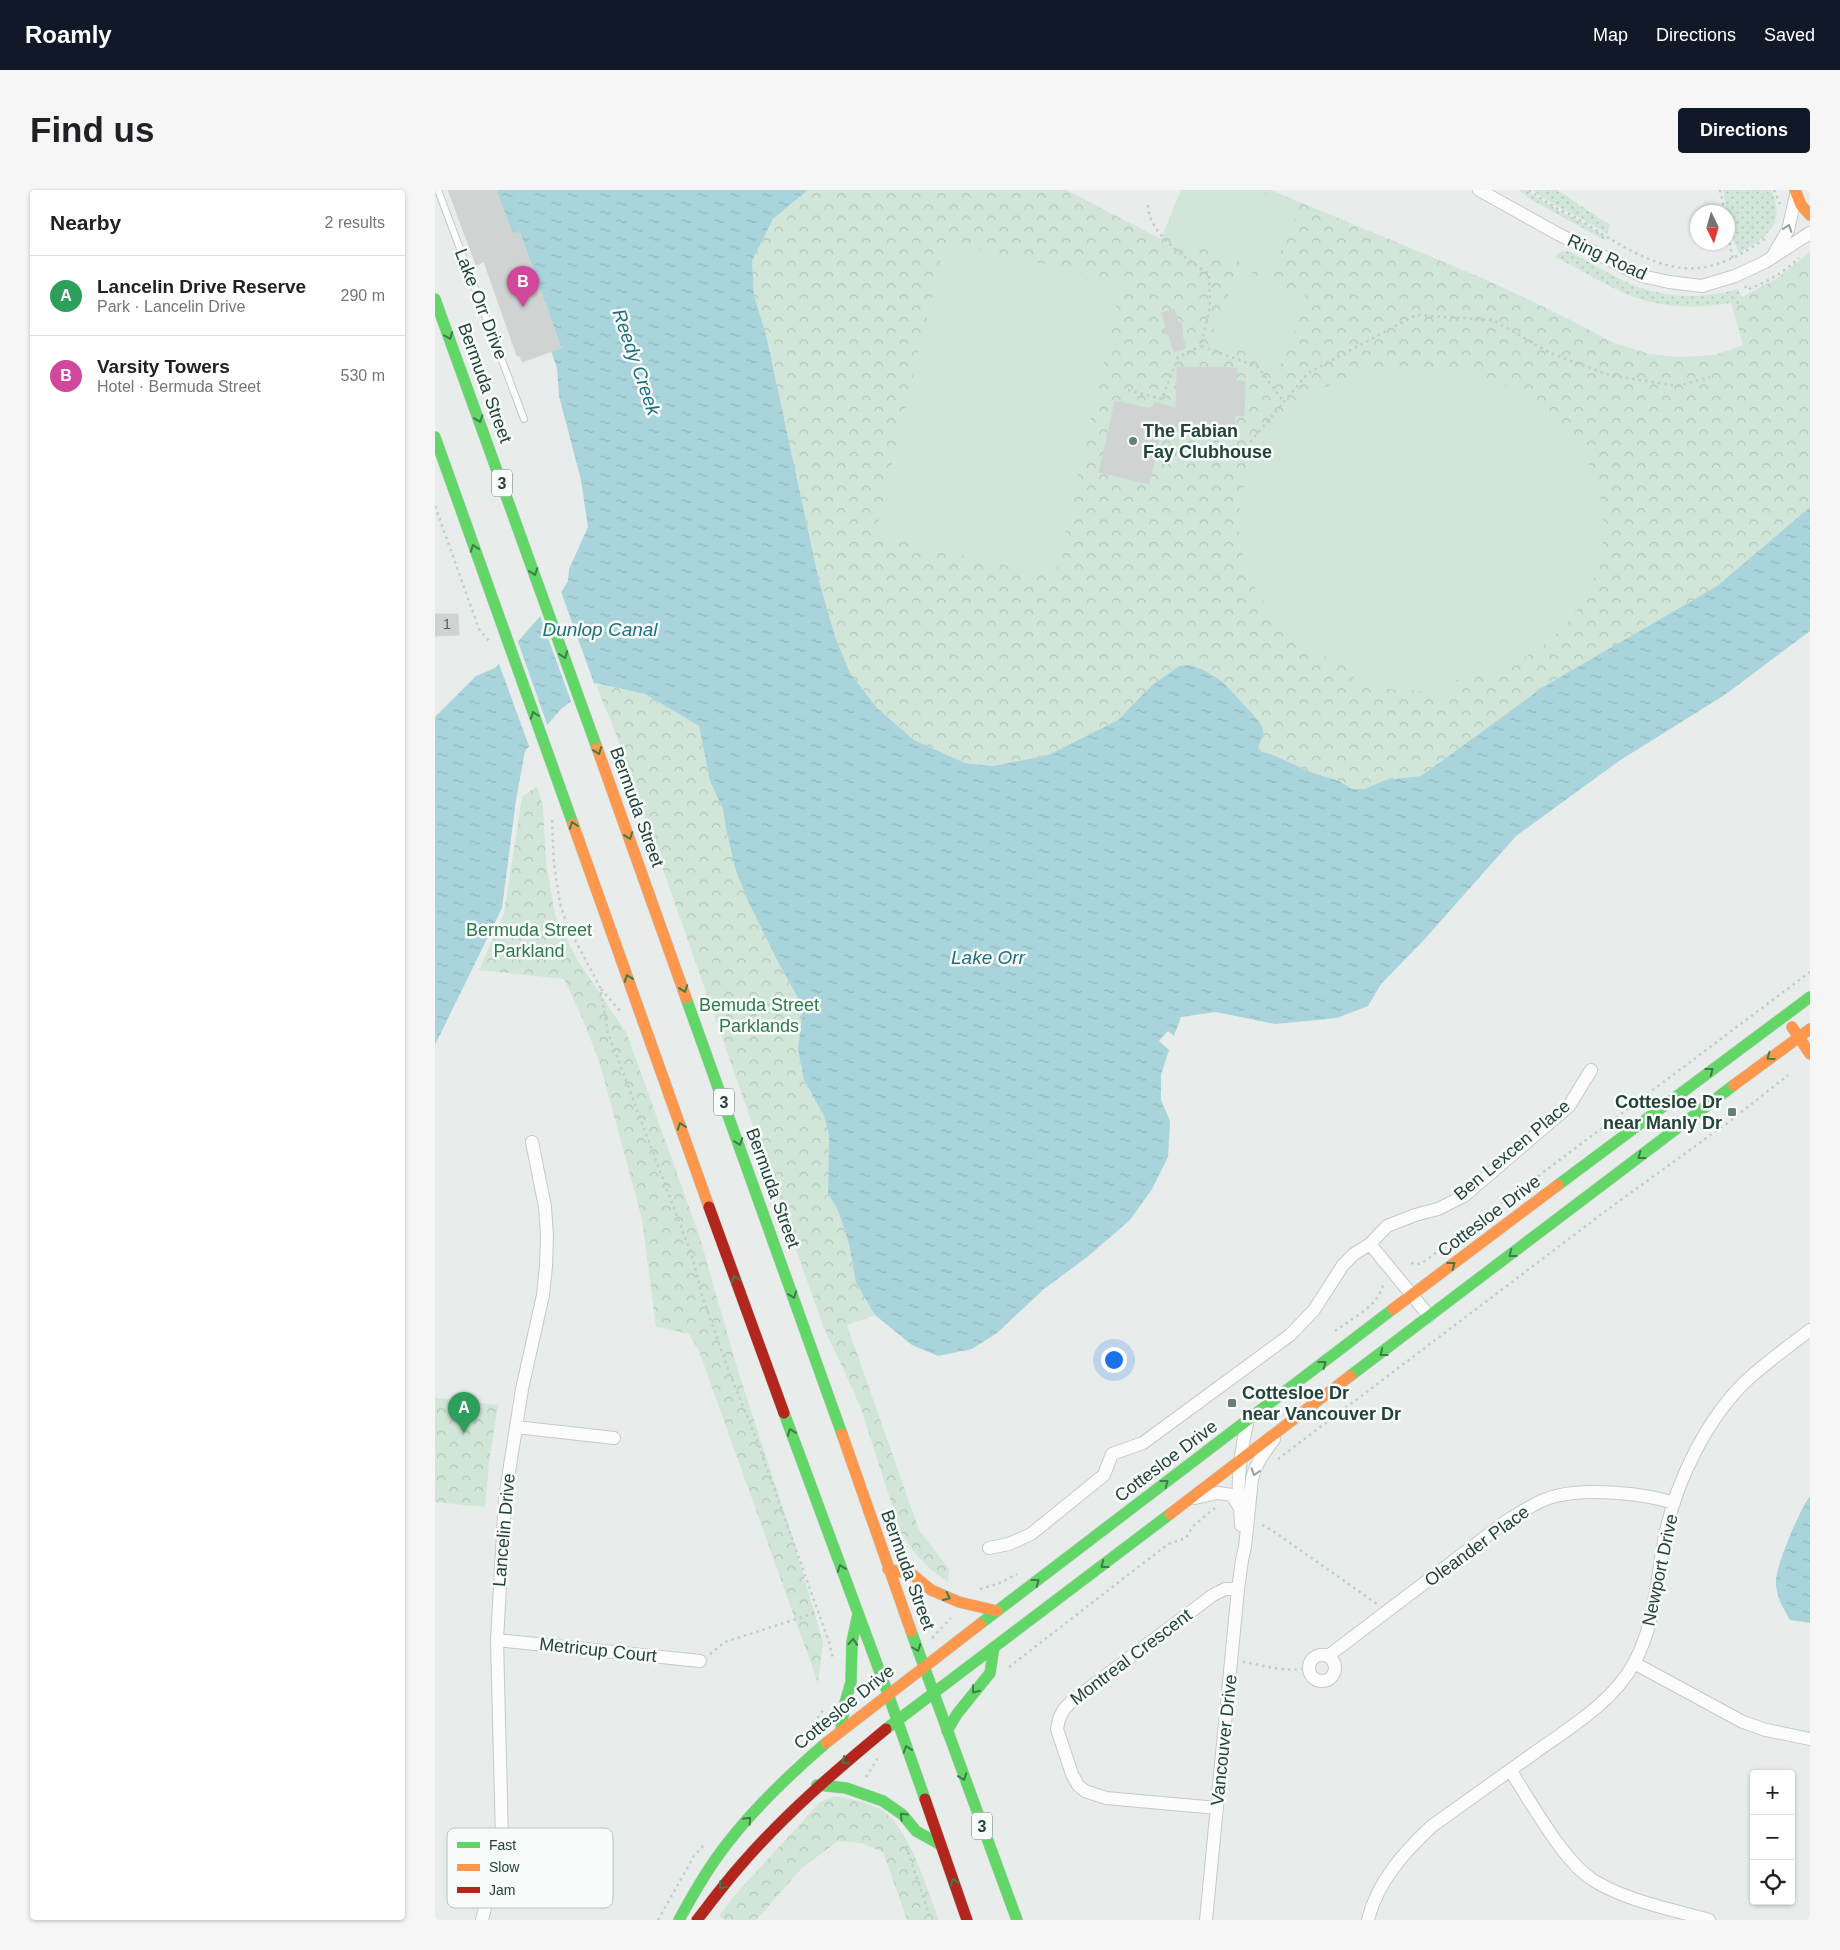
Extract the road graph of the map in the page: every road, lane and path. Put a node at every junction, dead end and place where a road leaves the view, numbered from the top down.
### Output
1 (438, 190) edge
2 (1479, 190) edge
3 (1529, 190) edge
4 (1720, 190) edge
5 (1796, 192) edge
6 (1148, 205) dead end
7 (1723, 205) edge
8 (1810, 215) edge
9 (1810, 232) edge
10 (1772, 234) dead end
11 (1771, 258) junction
12 (435, 299) edge
13 (1201, 346) junction
14 (1710, 377) dead end
15 (1128, 390) dead end
16 (1284, 402) junction
17 (524, 419) dead end
18 (435, 437) edge
19 (1242, 452) dead end
20 (435, 506) edge
21 (489, 642) dead end
22 (551, 814) dead end
23 (1810, 972) edge
24 (1810, 997) edge
25 (1784, 1015) junction
26 (1810, 1029) edge
27 (1798, 1037) junction
28 (1810, 1054) edge
29 (1591, 1070) dead end
30 (1788, 1075) dead end
31 (532, 1142) dead end
32 (1370, 1244) junction
33 (1411, 1263) dead end
34 (1383, 1284) dead end
35 (1413, 1295) junction
36 (1429, 1316) junction
37 (1810, 1330) edge
38 (1335, 1332) dead end
39 (1249, 1420) junction
40 (516, 1426) junction
41 (1280, 1431) junction
42 (614, 1438) dead end
43 (1242, 1460) junction
44 (1271, 1464) dead end
45 (1188, 1500) junction
46 (1222, 1503) dead end
47 (1674, 1503) junction
48 (1240, 1508) junction
49 (1248, 1523) junction
50 (989, 1548) dead end
51 (1241, 1560) junction
52 (889, 1569) junction
53 (1017, 1574) dead end
54 (1239, 1589) junction
55 (974, 1590) dead end
56 (997, 1611) junction
57 (818, 1612) junction
58 (858, 1614) junction
59 (1385, 1614) junction
60 (953, 1617) dead end
61 (931, 1638) dead end
62 (497, 1640) junction
63 (994, 1647) junction
64 (1328, 1656) junction
65 (700, 1661) joint
66 (1231, 1662) junction
67 (834, 1663) dead end
68 (1634, 1663) junction
69 (924, 1667) junction
70 (1308, 1667) junction
71 (1006, 1670) dead end
72 (933, 1693) junction
73 (888, 1694) junction
74 (897, 1720) junction
75 (841, 1730) junction
76 (947, 1731) junction
77 (1810, 1739) edge
78 (881, 1753) dead end
79 (1510, 1770) junction
80 (863, 1783) dead end
81 (817, 1785) junction
82 (1217, 1808) junction
83 (502, 1828) edge
84 (903, 1839) dead end
85 (941, 1845) junction
86 (679, 1920) edge
87 (697, 1920) edge
88 (931, 1920) edge
89 (967, 1920) edge
90 (1017, 1920) edge
91 (1206, 1920) edge
92 (1368, 1920) edge
93 (1709, 1920) edge

1 - 17 lane, Lake Orr Drive
2 - 11 street, Ring Road
3 - 10 path
4 - 7 path
5 - 8 main road
11 -> 5 street
6 - 13 path
9 - 11 street, Ring Road
12 -> 52 main road, Bermuda Street / 3
13 - 15 path
13 - 16 path
14 - 16 path
16 - 19 path
58 -> 18 main road
20 - 21 path
22 - 57 path
23 - 33 path, Cottesloe Drive
24 - 25 main road, Cottesloe Drive
25 - 27 main road
35 -> 25 main road, Cottesloe Drive
26 - 27 main road
27 - 28 main road
27 -> 36 main road
29 - 32 street, Ben Lexcen Place
30 - 44 path
31 - 40 street, Lancelin Drive
32 - 35 street
32 - 50 street, Ben Lexcen Place
34 - 38 path
35 - 36 street
39 -> 35 main road, Cottesloe Drive
36 -> 41 main road
37 - 47 street, Newport Drive
39 - 43 street, Vancouver Drive
56 -> 39 main road, Cottesloe Drive
40 - 42 street
40 - 62 street, Lancelin Drive
41 - 43 main road
41 -> 49 street, Vancouver Drive
43 - 45 main road
43 - 48 street, Vancouver Drive
45 - 48 street
45 -> 63 main road
46 - 71 path
47 - 59 street, Oleander Place
47 - 68 street, Newport Drive
48 - 51 street, Vancouver Drive
49 - 51 street, Vancouver Drive
49 - 59 path
51 - 54 street, Vancouver Drive
52 -> 56 main road
52 -> 69 main road, Bermuda Street / 3
53 - 55 path
54 - 66 street, Vancouver Drive
54 - 82 street, Montreal Crescent
56 - 69 main road, Cottesloe Drive
57 - 65 path
57 - 67 path
58 - 73 main road
75 -> 58 main road
59 - 64 street, Oleander Place
60 - 61 path
62 - 65 street, Metricup Court
62 - 83 street, Lancelin Drive
63 - 72 main road
63 -> 76 main road
64 - 70 street, Oleander Place
64 - 70 street
66 - 70 path
66 - 82 street, Vancouver Drive
68 - 77 street
68 - 79 street, Newport Drive
69 - 72 main road, Bermuda Street / 3
69 - 73 main road, Cottesloe Drive
72 - 74 main road
72 - 76 main road, Bermuda Street / 3
73 - 74 main road
73 - 75 main road, Cottesloe Drive
74 -> 81 main road
85 -> 74 main road
86 -> 75 main road, Cottesloe Drive
76 -> 90 main road, Bermuda Street / 3
78 - 80 path
79 - 92 street, Newport Drive
79 - 93 street
85 -> 81 main road
81 -> 87 main road
82 - 91 street, Vancouver Drive
84 - 88 path
89 -> 85 main road

